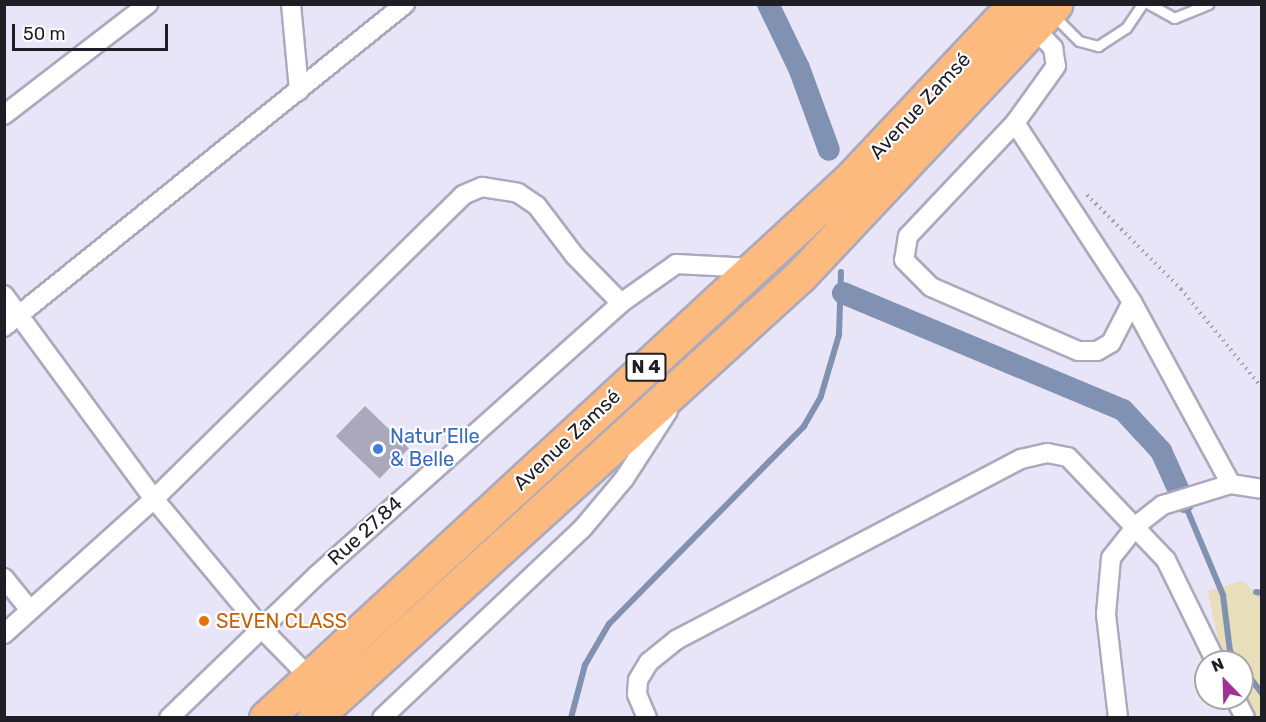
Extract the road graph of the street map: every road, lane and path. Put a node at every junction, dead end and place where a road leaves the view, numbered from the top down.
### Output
1 (148, 4) edge
2 (291, 4) edge
3 (405, 4) edge
4 (1142, 4) edge
5 (1149, 4) edge
6 (1208, 4) edge
7 (1038, 12) edge
8 (299, 91) junction
9 (4, 115) edge
10 (1015, 123) junction
11 (1054, 180) junction
12 (753, 268) junction
13 (4, 295) edge
14 (1132, 302) junction
15 (621, 303) junction
16 (12, 322) edge
17 (692, 374) junction
18 (1262, 388) edge
19 (1231, 484) junction
20 (1262, 489) edge
21 (154, 499) junction
22 (1137, 525) junction
23 (4, 578) edge
24 (30, 610) junction
25 (263, 630) junction
26 (4, 634) edge
27 (1210, 650) edge
28 (310, 678) junction
29 (169, 717) edge
30 (266, 717) edge
31 (314, 717) edge
32 (382, 717) edge
33 (647, 717) edge
34 (1118, 717) edge

1 - 9 street
2 - 8 street
3 - 8 street
4 - 7 lane
5 - 6 lane
7 - 10 street
7 - 12 highway, Avenue Zamsé / N 4
7 - 17 highway, Avenue Zamsé / N 4
8 - 16 street
10 - 11 street
10 - 14 street
11 - 14 street
11 - 18 path
12 - 15 street, Rue 27.84
12 - 28 highway, Avenue Zamsé / N 4
13 - 16 street
14 - 19 street
15 - 21 street
15 - 25 street, Rue 27.84
16 - 21 street
17 - 31 highway, Avenue Zamsé / N 4
17 - 32 street
19 - 20 street
19 - 22 street
21 - 24 street
21 - 25 street
22 - 27 street
22 - 33 street
22 - 34 street
23 - 24 street
24 - 26 street
25 - 28 street
25 - 29 street, Rue 27.84
28 - 30 highway, Avenue Zamsé / N 4

